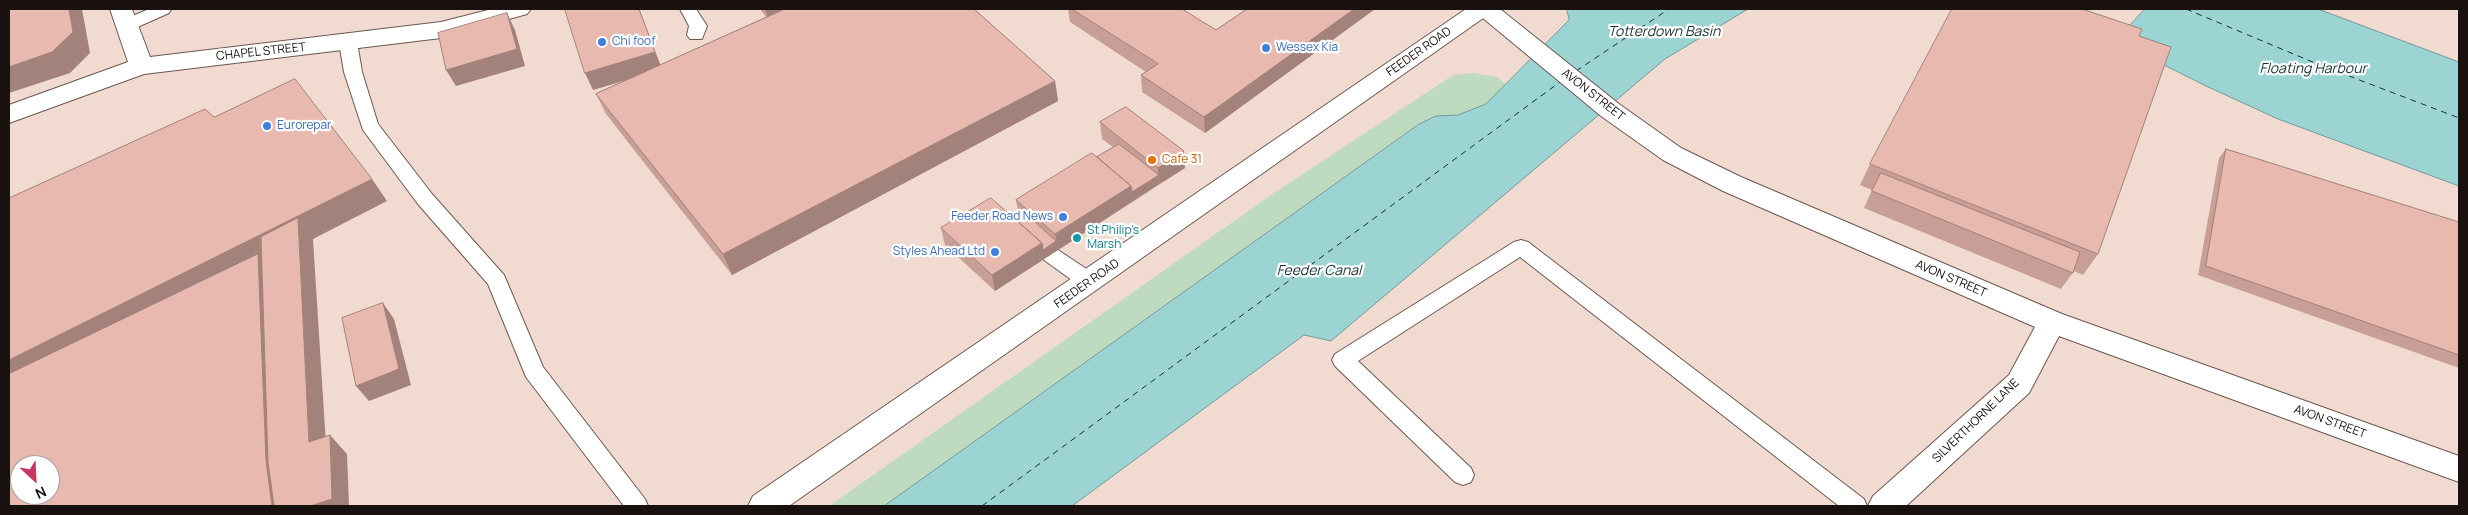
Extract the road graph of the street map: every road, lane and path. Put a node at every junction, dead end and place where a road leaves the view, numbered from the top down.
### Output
1 (163, 9) edge
2 (519, 9) edge
3 (688, 9) edge
4 (1482, 9) edge
5 (1486, 9) edge
6 (124, 17) edge
7 (696, 35) dead end
8 (348, 42) junction
9 (140, 66) junction
10 (9, 114) edge
11 (1051, 255) edge
12 (1090, 282) junction
13 (2052, 322) junction
14 (2459, 469) edge
15 (1464, 475) dead end
16 (637, 506) edge
17 (764, 506) edge
18 (1856, 506) edge
19 (1884, 506) edge

1 - 6 lane
2 - 8 street, CHAPEL STREET
3 - 7 lane
4 - 12 street, FEEDER ROAD
5 - 13 street, AVON STREET
6 - 9 street
8 - 9 street, CHAPEL STREET
8 - 16 lane
9 - 10 street, CHAPEL STREET
11 - 12 lane
12 - 17 street, FEEDER ROAD
13 - 14 street, AVON STREET
13 - 19 street, SILVERTHORNE LANE
15 - 18 lane

